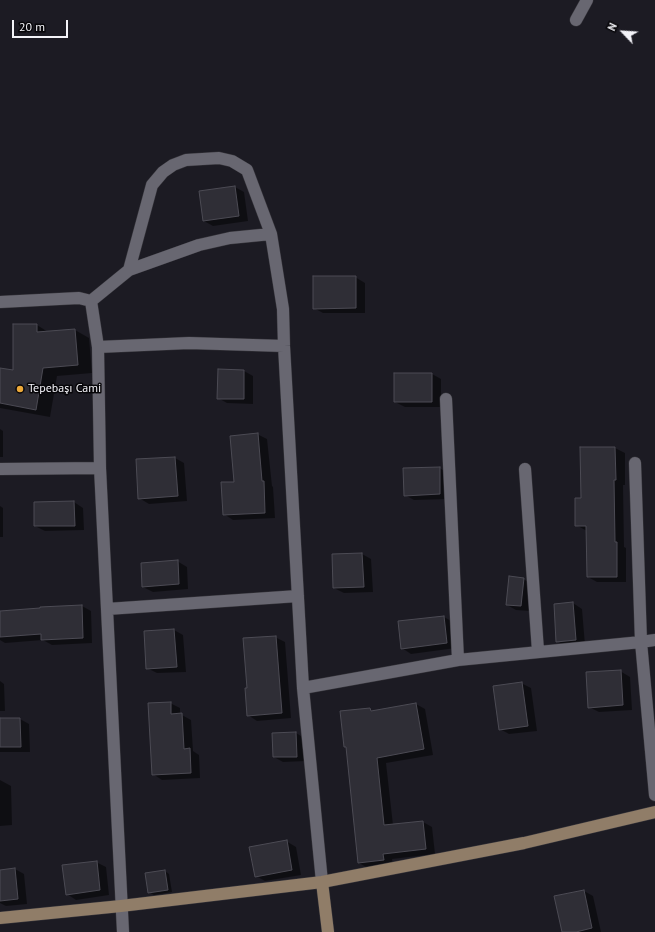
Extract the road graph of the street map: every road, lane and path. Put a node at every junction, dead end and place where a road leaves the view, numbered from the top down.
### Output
1 (587, 0) edge
2 (576, 20) dead end
3 (271, 234) junction
4 (130, 270) junction
5 (91, 301) junction
6 (0, 302) edge
7 (284, 346) junction
8 (98, 347) junction
9 (446, 399) dead end
10 (635, 463) dead end
11 (100, 468) junction
12 (0, 469) edge
13 (525, 469) dead end
14 (298, 596) junction
15 (107, 609) junction
16 (655, 640) edge
17 (641, 642) junction
18 (538, 652) junction
19 (458, 660) junction
20 (303, 688) junction
21 (655, 795) edge
22 (655, 812) edge
23 (322, 882) junction
24 (121, 906) junction
25 (0, 918) edge
26 (122, 932) edge
27 (328, 932) edge

1 - 2 street
3 - 4 street
3 - 4 street
3 - 7 street
4 - 5 street
5 - 6 street
5 - 8 street
7 - 8 street
7 - 14 street
8 - 11 street
9 - 19 street
10 - 17 street
11 - 12 street
11 - 15 street
13 - 18 street
14 - 15 street
14 - 20 street
15 - 24 street
16 - 17 street
17 - 18 street
17 - 21 street
18 - 19 street
19 - 20 street
20 - 23 street
22 - 23 street
23 - 24 street
23 - 27 street
24 - 25 street
24 - 26 street

